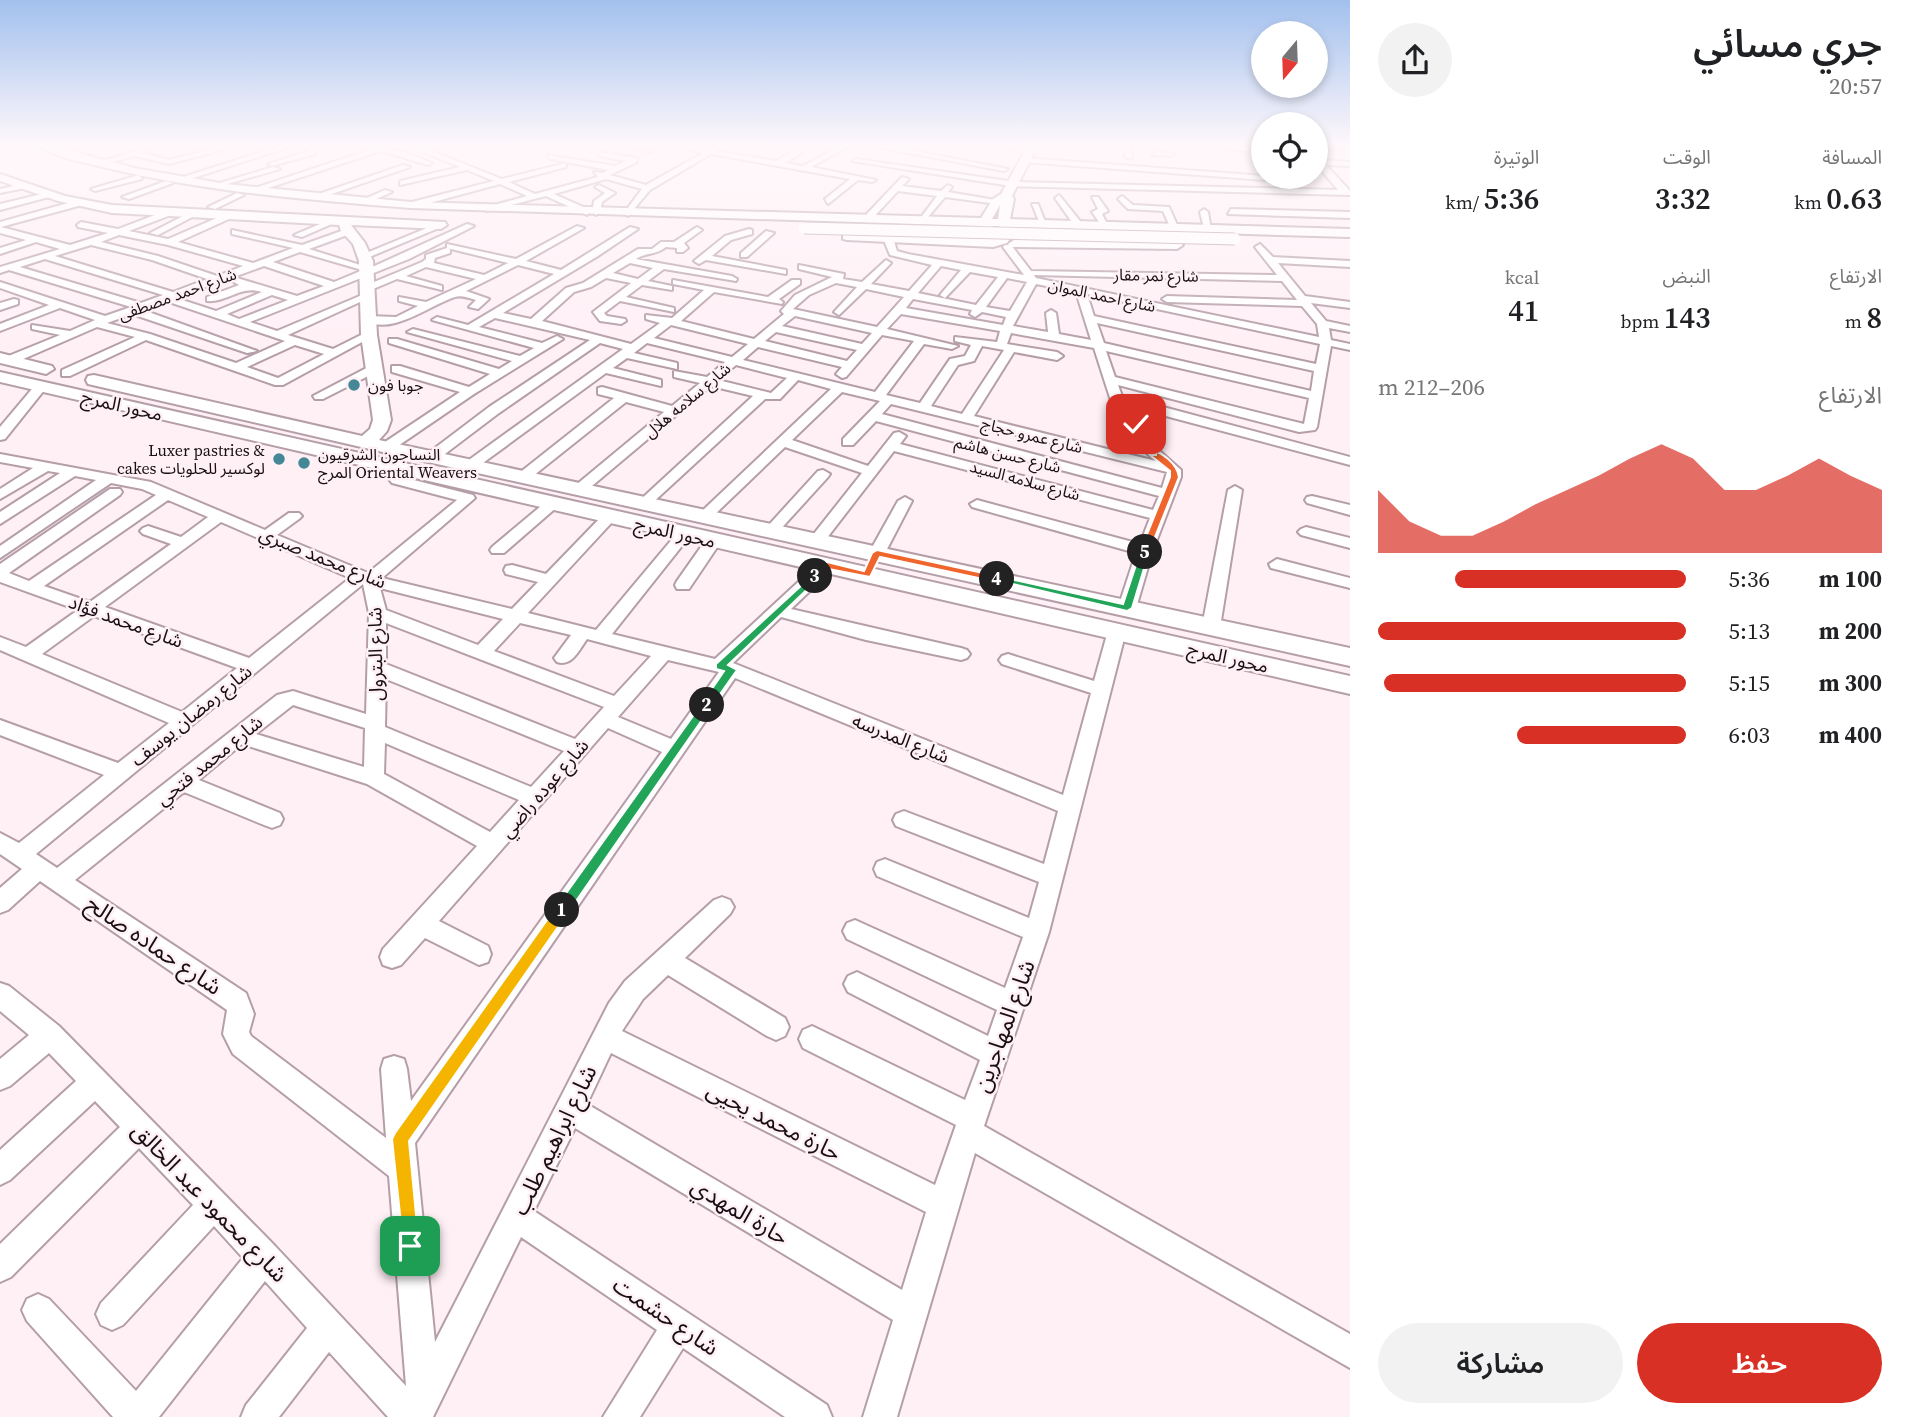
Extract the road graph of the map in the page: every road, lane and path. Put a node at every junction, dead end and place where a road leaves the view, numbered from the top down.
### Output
1 (43, 213) edge
2 (161, 213) edge
3 (421, 213) edge
4 (524, 213) edge
5 (586, 213) edge
6 (597, 213) edge
7 (628, 213) edge
8 (632, 213) edge
9 (872, 213) edge
10 (932, 213) edge
11 (992, 213) edge
12 (1005, 213) edge
13 (1039, 213) edge
14 (1070, 213) edge
15 (1097, 213) edge
16 (1172, 213) edge
17 (1204, 213) edge
18 (1304, 213) edge
19 (1319, 213) edge
20 (168, 214) junction
21 (657, 214) junction
22 (1308, 214) junction
23 (192, 215) junction
24 (0, 217) edge
25 (226, 217) junction
26 (308, 218) junction
27 (867, 219) junction
28 (929, 220) junction
29 (13, 221) junction
30 (985, 221) junction
31 (1003, 221) junction
32 (597, 222) junction
33 (1043, 222) junction
34 (1077, 223) junction
35 (418, 224) junction
36 (81, 225) dead end
37 (442, 225) junction
38 (1105, 225) junction
39 (476, 226) joint
40 (1174, 227) junction
41 (0, 228) edge
42 (557, 228) dead end
43 (671, 228) joint
44 (1208, 228) junction
45 (281, 229) dead end
46 (633, 229) junction
47 (647, 229) dead end
48 (195, 230) junction
49 (697, 230) junction
50 (791, 230) junction
51 (121, 232) junction
52 (235, 232) dead end
53 (749, 232) junction
54 (1333, 233) junction
55 (13, 234) junction
56 (219, 234) dead end
57 (1350, 234) edge
58 (299, 235) dead end
59 (382, 235) dead end
60 (150, 237) junction
61 (888, 237) junction
62 (1233, 237) junction
63 (0, 238) edge
64 (35, 239) junction
65 (943, 239) junction
66 (280, 241) junction
67 (90, 242) junction
68 (169, 242) junction
69 (1053, 242) junction
70 (553, 243) junction
71 (1004, 243) junction
72 (357, 244) junction
73 (678, 244) junction
74 (1350, 245) edge
75 (187, 246) junction
76 (1260, 247) junction
77 (1299, 247) dead end
78 (259, 248) dead end
79 (300, 249) junction
80 (66, 250) junction
81 (120, 250) junction
82 (0, 251) edge
83 (19, 252) dead end
84 (208, 252) junction
85 (248, 252) dead end
86 (597, 254) junction
87 (744, 255) dead end
88 (42, 257) junction
89 (98, 257) dead end
90 (704, 257) junction
91 (155, 258) junction
92 (230, 258) junction
93 (429, 260) junction
94 (626, 260) junction
95 (1271, 260) junction
96 (456, 261) dead end
97 (517, 262) junction
98 (886, 263) dead end
99 (939, 263) junction
100 (175, 264) junction
101 (258, 264) junction
102 (481, 264) dead end
103 (658, 265) junction
104 (802, 267) dead end
105 (1343, 267) edge
106 (124, 268) dead end
107 (968, 268) junction
108 (5, 269) edge
109 (282, 269) junction
110 (93, 271) junction
111 (500, 271) junction
112 (689, 271) junction
113 (463, 273) junction
114 (563, 273) junction
115 (1091, 273) junction
116 (270, 274) dead end
117 (603, 274) junction
118 (771, 275) junction
119 (1004, 275) junction
120 (1030, 276) junction
121 (486, 278) junction
122 (1285, 278) junction
123 (216, 279) junction
124 (732, 279) dead end
125 (835, 280) junction
126 (127, 282) junction
127 (548, 282) junction
128 (641, 282) junction
129 (796, 282) junction
130 (420, 283) junction
131 (61, 284) junction
132 (0, 285) edge
133 (333, 285) junction
134 (587, 285) junction
135 (672, 285) junction
136 (820, 286) junction
137 (864, 286) junction
138 (438, 288) dead end
139 (600, 288) dead end
140 (402, 289) junction
141 (712, 289) junction
142 (271, 292) junction
143 (457, 292) junction
144 (1087, 292) junction
145 (366, 293) junction
146 (619, 294) junction
147 (945, 295) dead end
148 (169, 296) junction
149 (506, 296) dead end
150 (687, 296) dead end
151 (748, 296) junction
152 (911, 296) junction
153 (1116, 298) junction
154 (211, 299) dead end
155 (296, 299) junction
156 (519, 299) junction
157 (701, 299) junction
158 (1304, 301) junction
159 (14, 302) dead end
160 (1350, 304) edge
161 (58, 305) junction
162 (279, 306) junction
163 (427, 306) junction
164 (0, 307) edge
165 (474, 307) dead end
166 (137, 308) junction
167 (752, 309) dead end
168 (899, 310) junction
169 (977, 311) junction
170 (295, 312) dead end
171 (793, 312) junction
172 (839, 312) dead end
173 (1051, 313) dead end
174 (494, 314) junction
175 (685, 314) junction
176 (462, 315) dead end
177 (1013, 315) junction
178 (216, 316) junction
179 (650, 317) dead end
180 (943, 318) junction
181 (1090, 318) junction
182 (101, 322) junction
183 (241, 322) junction
184 (534, 322) junction
185 (672, 322) junction
186 (1322, 324) junction
187 (36, 327) dead end
188 (368, 327) junction
189 (775, 327) junction
190 (0, 328) edge
191 (470, 328) junction
192 (742, 328) dead end
193 (1350, 329) edge
194 (633, 330) junction
195 (1006, 330) junction
196 (880, 331) junction
197 (933, 331) dead end
198 (413, 332) junction
199 (71, 334) junction
200 (280, 334) junction
201 (146, 336) junction
202 (1054, 337) junction
203 (600, 338) junction
204 (557, 339) dead end
205 (296, 340) junction
206 (921, 340) junction
207 (393, 341) junction
208 (978, 342) junction
209 (1326, 342) junction
210 (756, 343) junction
211 (1098, 346) junction
212 (543, 347) junction
213 (1006, 347) junction
214 (1350, 347) edge
215 (864, 348) junction
216 (251, 351) dead end
217 (628, 351) junction
218 (332, 353) junction
219 (1057, 356) dead end
220 (416, 358) dead end
221 (522, 360) junction
222 (734, 361) junction
223 (3, 365) edge
224 (849, 365) junction
225 (236, 367) junction
226 (376, 367) junction
227 (396, 369) junction
228 (603, 369) junction
229 (1321, 369) junction
230 (66, 373) junction
231 (500, 373) junction
232 (795, 376) junction
233 (1109, 379) junction
234 (709, 382) junction
235 (657, 383) dead end
236 (41, 386) junction
237 (836, 386) junction
238 (470, 391) junction
239 (602, 391) dead end
240 (1158, 392) junction
241 (762, 395) junction
242 (319, 396) dead end
243 (1317, 396) junction
244 (624, 397) junction
245 (884, 398) junction
246 (421, 407) dead end
247 (446, 407) junction
248 (924, 407) junction
249 (1152, 408) junction
250 (674, 411) junction
251 (873, 416) junction
252 (966, 418) junction
253 (906, 427) junction
254 (1127, 429) junction
255 (0, 436) edge
256 (366, 442) junction
257 (783, 442) junction
258 (848, 442) dead end
259 (891, 446) junction
260 (387, 457) junction
261 (432, 457) junction
262 (0, 458) edge
263 (1350, 461) edge
264 (471, 465) junction
265 (46, 466) junction
266 (1174, 470) junction
267 (73, 471) junction
268 (870, 471) junction
269 (994, 472) junction
270 (823, 474) dead end
271 (523, 477) junction
272 (113, 484) junction
273 (581, 488) junction
274 (986, 489) dead end
275 (1235, 490) dead end
276 (168, 493) junction
277 (1167, 494) junction
278 (0, 495) edge
279 (1312, 500) dead end
280 (905, 501) dead end
281 (645, 502) junction
282 (552, 504) junction
283 (977, 504) dead end
284 (1350, 510) edge
285 (221, 515) junction
286 (706, 515) junction
287 (294, 516) dead end
288 (1158, 516) junction
289 (609, 517) junction
290 (0, 519) edge
291 (772, 530) junction
292 (148, 531) dead end
293 (1306, 532) dead end
294 (684, 534) junction
295 (267, 535) junction
296 (714, 540) junction
297 (817, 540) junction
298 (183, 543) junction
299 (1350, 543) edge
300 (498, 550) dead end
301 (1146, 550) junction
302 (0, 553) edge
303 (877, 553) junction
304 (1277, 564) dead end
305 (827, 565) junction
306 (512, 570) dead end
307 (0, 574) edge
308 (867, 575) junction
309 (366, 578) junction
310 (550, 580) junction
311 (1350, 583) edge
312 (683, 585) dead end
313 (31, 587) junction
314 (90, 609) junction
315 (778, 611) junction
316 (379, 613) junction
317 (516, 616) junction
318 (1122, 619) junction
319 (1211, 626) junction
320 (591, 634) junction
321 (0, 643) edge
322 (665, 652) junction
323 (481, 653) junction
324 (961, 654) dead end
325 (28, 655) junction
326 (1350, 657) edge
327 (563, 658) dead end
328 (1009, 660) dead end
329 (252, 666) junction
330 (377, 668) junction
331 (725, 668) junction
332 (1350, 685) edge
333 (1102, 690) junction
334 (611, 712) junction
335 (184, 721) junction
336 (0, 727) edge
337 (375, 728) junction
338 (239, 736) junction
339 (579, 749) junction
340 (676, 749) junction
341 (121, 773) junction
342 (374, 778) junction
343 (182, 782) junction
344 (536, 797) junction
345 (1070, 807) junction
346 (272, 819) dead end
347 (904, 820) dead end
348 (494, 845) junction
349 (25, 857) edge
350 (885, 869) dead end
351 (1052, 877) junction
352 (0, 903) edge
353 (722, 907) dead end
354 (422, 924) junction
355 (855, 931) dead end
356 (1037, 932) junction
357 (480, 954) dead end
358 (392, 957) dead end
359 (666, 960) junction
360 (857, 984) dead end
361 (0, 995) edge
362 (1012, 1004) junction
363 (776, 1027) dead end
364 (50, 1035) junction
365 (605, 1036) junction
366 (812, 1039) dead end
367 (994, 1053) junction
368 (394, 1069) dead end
369 (0, 1076) edge
370 (95, 1082) junction
371 (569, 1109) junction
372 (969, 1125) junction
373 (139, 1129) junction
374 (402, 1154) junction
375 (0, 1170) edge
376 (943, 1205) junction
377 (212, 1206) junction
378 (516, 1216) junction
379 (264, 1257) junction
380 (1, 1264) edge
381 (38, 1310) dead end
382 (911, 1313) junction
383 (112, 1314) dead end
384 (679, 1324) junction
385 (328, 1327) junction
386 (1350, 1352) edge
387 (418, 1413) edge
388 (136, 1417) edge
389 (258, 1417) edge
390 (620, 1417) edge
391 (815, 1417) edge
392 (880, 1417) edge

1 - 29 street
2 - 20 main road
3 - 32 main road
4 - 32 main road
5 - 32 street
6 - 32 street
7 - 32 main road
8 - 21 main road
9 - 27 street
10 - 28 street
11 - 30 street
12 - 31 street
13 - 33 street
14 - 34 street
15 - 38 street
16 - 40 street
17 - 44 street
18 - 22 street
19 - 22 street
20 - 23 main road
20 - 51 street
21 - 27 main road
21 - 50 main road
22 - 54 street
23 - 25 main road
23 - 60 street
24 - 29 street
25 - 26 main road
25 - 48 street
26 - 45 street
26 - 72 main road
27 - 28 main road
28 - 30 main road
28 - 65 main road
29 - 41 street
30 - 31 main road
30 - 71 street
31 - 33 main road
31 - 71 street
32 - 42 main road
32 - 46 main road
32 - 70 street
33 - 34 main road
33 - 69 main road
34 - 38 main road
35 - 37 main road
35 - 59 street
35 - 72 main road
36 - 51 street
37 - 39 main road
37 - 72 street
38 - 40 main road
39 - 72 street
40 - 44 main road
41 - 55 street
43 - 49 street
43 - 50 main road
44 - 54 main road
46 - 47 street
46 - 86 street
48 - 56 street
48 - 68 street
49 - 53 street
49 - 73 street
50 - 53 street
50 - 61 street
50 - 62 main road, bridge
50 - 87 street
51 - 60 street
51 - 67 street
52 - 66 street
53 - 90 street
54 - 57 main road
55 - 63 street
55 - 64 street
57 - 62 main road
58 - 72 street
60 - 68 street
60 - 81 street
61 - 65 street
61 - 99 street, شارع احمد الموان
62 - 74 main road
64 - 80 street
64 - 82 street
65 - 71 street
66 - 78 street
66 - 79 street
67 - 80 street
67 - 81 street
68 - 75 street
69 - 71 main road
69 - 76 main road
70 - 86 street
70 - 97 street
71 - 120 street
72 - 79 street, شارع احمد مصطفى
72 - 79 street
72 - 133 street
72 - 145 main road
73 - 94 street
73 - 103 street
75 - 84 street
75 - 91 street
76 - 77 main road
76 - 95 street
79 - 101 street, شارع احمد مصطفى
80 - 88 street
80 - 106 street
81 - 89 street
81 - 91 street
83 - 88 street
84 - 92 street
84 - 100 street
85 - 92 street
86 - 94 street
86 - 114 street
88 - 108 street
88 - 110 street
90 - 112 street
90 - 118 street
91 - 100 street
92 - 101 street
93 - 96 street
93 - 97 street
93 - 113 street
93 - 140 street
94 - 103 street
94 - 117 street
95 - 105 street
95 - 122 street
97 - 111 street
97 - 114 street
98 - 137 street
99 - 107 street, شارع احمد الموان
99 - 152 street
100 - 123 street
100 - 126 street
101 - 109 street
101 - 123 street, شارع احمد مصطفى
102 - 113 street
103 - 112 street
103 - 128 street
104 - 125 street
107 - 119 street, شارع احمد الموان
107 - 147 street
108 - 131 street
109 - 116 street
109 - 133 street
110 - 126 street
110 - 131 street
111 - 121 street
111 - 127 street
112 - 124 street
112 - 135 street
113 - 121 street
114 - 127 street
115 - 120 street, شارع نمر مقار
115 - 122 street, شارع نمر مقار
115 - 144 street
117 - 128 street
117 - 134 street
118 - 129 street
118 - 151 street
119 - 120 street, شارع احمد الموان
119 - 169 street
120 - 144 street, شارع احمد الموان
120 - 177 street
121 - 143 street
122 - 158 street
123 - 148 street, شارع احمد مصطفى
125 - 136 street
125 - 137 street
126 - 148 street
127 - 156 street
128 - 135 street
128 - 146 street
129 - 136 street
129 - 151 street
130 - 138 street
130 - 140 street
130 - 140 street
131 - 166 street
132 - 161 street
133 - 155 street
134 - 139 street
134 - 184 street
135 - 141 street
135 - 150 street
136 - 171 street, شارع سلامه هلال
137 - 152 street
137 - 172 street
140 - 145 street
140 - 163 street
141 - 151 street
141 - 157 street
142 - 154 street
142 - 155 street
142 - 178 street
143 - 163 street
143 - 165 street
144 - 153 street, شارع احمد الموان
144 - 181 street
145 - 188 main road
145 - 200 street
146 - 175 street
146 - 194 street
148 - 166 street, شارع احمد مصطفى
148 - 178 street
149 - 156 street
152 - 168 street
152 - 169 street
153 - 158 street
153 - 209 street, شارع احمد الموان
155 - 162 street
156 - 174 street
157 - 167 street
157 - 175 street
158 - 160 street
158 - 186 street
159 - 164 street
161 - 182 street
161 - 190 street
162 - 170 street
162 - 183 street
163 - 176 street
163 - 188 street
166 - 182 street, شارع احمد مصطفى
166 - 216 street
168 - 180 street
168 - 196 street
169 - 177 street
171 - 189 street, شارع سلامه هلال
171 - 196 street
173 - 202 street
174 - 184 street
174 - 191 street
175 - 185 street
175 - 192 street
177 - 195 street
178 - 183 street
179 - 185 street
180 - 195 street
180 - 197 street
181 - 211 street
181 - 229 street
182 - 199 street, شارع احمد مصطفى
182 - 201 street
183 - 200 street
184 - 203 street
185 - 194 street
185 - 210 street
186 - 193 street
186 - 209 street
187 - 199 street
188 - 218 street
188 - 226 main road
189 - 210 street, شارع سلامه هلال
189 - 215 street
191 - 198 street
191 - 212 street
194 - 217 street
194 - 222 street, شارع عمرو حجاج
195 - 202 street
195 - 213 street
196 - 206 street
196 - 215 street
198 - 207 street
198 - 221 street
199 - 223 street, شارع احمد مصطفى
200 - 205 street
201 - 225 street
201 - 230 street
202 - 211 street
203 - 217 street
203 - 261 street
204 - 212 street
205 - 218 street
205 - 225 street
206 - 208 street
206 - 245 street
207 - 226 street
207 - 231 street
208 - 213 street
208 - 248 street
209 - 214 street, شارع احمد الموان
209 - 229 street
210 - 222 street, شارع سلامه هلال
210 - 224 street
211 - 233 street
211 - 243 street
212 - 221 street
213 - 219 street
213 - 252 street
215 - 224 street
217 - 228 street
217 - 234 street
218 - 225 street
220 - 227 street
221 - 231 street
222 - 232 street, شارع عمرو حجاج
222 - 234 street, شارع سلامه هلال
223 - 230 main road, محور المرج
223 - 236 main road, محور المرج
224 - 237 street
226 - 227 street
226 - 242 street
226 - 256 main road
227 - 238 street
228 - 235 street
228 - 264 street
229 - 243 street
230 - 256 main road, محور المرج
231 - 238 street
232 - 237 street, شارع عمرو حجاج
232 - 241 street
233 - 240 street
233 - 254 street
234 - 241 street
234 - 250 street, شارع سلامه هلال
236 - 255 street
236 - 260 main road, محور المرج
237 - 245 street, شارع عمرو حجاج
237 - 257 street
238 - 247 street
239 - 244 street
240 - 243 street
240 - 249 street
241 - 281 street
244 - 250 street
244 - 271 street
245 - 248 street, شارع عمرو حجاج
245 - 251 street
246 - 247 street
247 - 260 street
248 - 252 street, شارع عمرو حجاج
249 - 254 street
249 - 263 street
250 - 273 street, شارع سلامه هلال
251 - 253 street, شارع حسن هاشم
251 - 258 street
252 - 266 street, شارع عمرو حجاج
253 - 259 street
253 - 277 street, شارع حسن هاشم
254 - 266 street
256 - 260 main road, محور المرج
257 - 268 street
257 - 286 street
259 - 268 street
259 - 269 street, شارع سلامه السيد
260 - 261 main road, محور المرج
260 - 282 main road, محور المرج
260 - 309 street, شارع البترول
261 - 264 main road, محور المرج
262 - 265 street, شارع محمد صبري
264 - 271 main road, محور المرج
265 - 267 street, شارع محمد صبري
265 - 278 street
266 - 277 street, شارع المهاجرين
267 - 272 street, شارع محمد صبري
267 - 290 street
268 - 297 street
269 - 274 street
269 - 288 street, شارع سلامه السيد
270 - 291 street
271 - 273 main road, محور المرج
272 - 276 street, شارع محمد صبري
272 - 302 street
272 - 307 street
273 - 281 main road, محور المرج
275 - 319 street
276 - 285 street, شارع محمد صبري
276 - 313 street
277 - 288 street, شارع المهاجرين
279 - 284 street
280 - 303 street
281 - 286 main road, محور المرج
282 - 289 main road, محور المرج
282 - 300 street
283 - 301 street
285 - 295 street, شارع محمد صبري
285 - 298 street
286 - 291 main road, محور المرج
287 - 295 street
288 - 301 street, شارع المهاجرين
289 - 294 main road, محور المرج
289 - 310 street
291 - 297 main road, محور المرج
292 - 298 street
293 - 299 street
294 - 296 main road, محور المرج
294 - 320 street
295 - 309 street, شارع محمد صبري
296 - 305 main road, محور المرج
296 - 312 street
297 - 303 main road, محور المرج
298 - 314 street
301 - 318 street, شارع المهاجرين
303 - 308 main road
303 - 318 main road, محور المرج
304 - 311 street
305 - 308 main road, محور المرج
305 - 315 street
306 - 310 street
307 - 313 street, شارع محمد فؤاد
308 - 318 main road, محور المرج
309 - 316 street, شارع البترول
309 - 317 street, شارع محمد صبري
309 - 329 street, شارع رمضان يوسف
310 - 317 street
313 - 314 street, شارع محمد فؤاد
314 - 325 street
314 - 329 street, شارع محمد فؤاد
315 - 324 street
315 - 331 street
316 - 323 street
316 - 330 street, شارع البترول
317 - 320 street, شارع محمد صبري
317 - 323 street
318 - 319 main road, محور المرج
318 - 332 main road, محور المرج
318 - 333 street, شارع المهاجرين
319 - 326 main road, محور المرج
320 - 322 street, شارع محمد صبري
320 - 327 street
321 - 325 street
322 - 331 street, شارع محمد صبري
322 - 334 street, شارع عوده راضي
323 - 334 street
325 - 335 street
328 - 333 street
329 - 335 street, شارع رمضان يوسف
330 - 337 street, شارع البترول
330 - 339 street
331 - 340 street
331 - 345 street, شارع المدرسه
333 - 345 street, شارع المهاجرين
334 - 339 street, شارع عوده راضي
334 - 340 street
335 - 341 street, شارع رمضان يوسف
336 - 341 street
337 - 338 street, شارع محمد فتحي
337 - 342 street, شارع البترول
337 - 344 street
338 - 342 street
338 - 343 street, شارع محمد فتحي
339 - 344 street, شارع عوده راضي
340 - 374 street
341 - 349 street, شارع رمضان يوسف
342 - 348 street
343 - 346 street
343 - 349 street, شارع محمد فتحي
344 - 348 street, شارع عوده راضي
345 - 351 street, شارع المهاجرين
347 - 351 street
348 - 354 street, شارع عوده راضي
349 - 352 street
349 - 374 street, شارع حماده صالح
350 - 356 street
351 - 356 street, شارع المهاجرين
353 - 359 street, شارع ابراهيم طلب
354 - 357 street
354 - 358 street, شارع عوده راضي
355 - 362 street
356 - 362 street, شارع المهاجرين
359 - 363 street
359 - 365 street, شارع ابراهيم طلب
360 - 367 street
361 - 364 street, شارع محمود عبد الخالق
362 - 367 street, شارع المهاجرين
364 - 369 street
364 - 370 street, شارع محمود عبد الخالق
365 - 371 street, شارع ابراهيم طلب
365 - 376 street, حارة محمد يحيى
366 - 372 street
367 - 372 street, شارع المهاجرين
368 - 374 street
370 - 373 street, شارع محمود عبد الخالق
370 - 375 street
371 - 378 street, شارع ابراهيم طلب
371 - 382 street, حارة المهدي
372 - 376 street, شارع المهاجرين
372 - 386 street
373 - 377 street, شارع محمود عبد الخالق
373 - 380 street
374 - 387 street
376 - 382 street, شارع المهاجرين
377 - 379 street, شارع محمود عبد الخالق
377 - 383 street
378 - 384 street, شارع حشمت
378 - 387 street, شارع ابراهيم طلب
379 - 385 street, شارع محمود عبد الخالق
379 - 388 street
381 - 388 street
382 - 392 street, شارع المهاجرين
384 - 390 street
384 - 391 street, شارع حشمت
385 - 387 street, شارع محمود عبد الخالق
385 - 389 street

